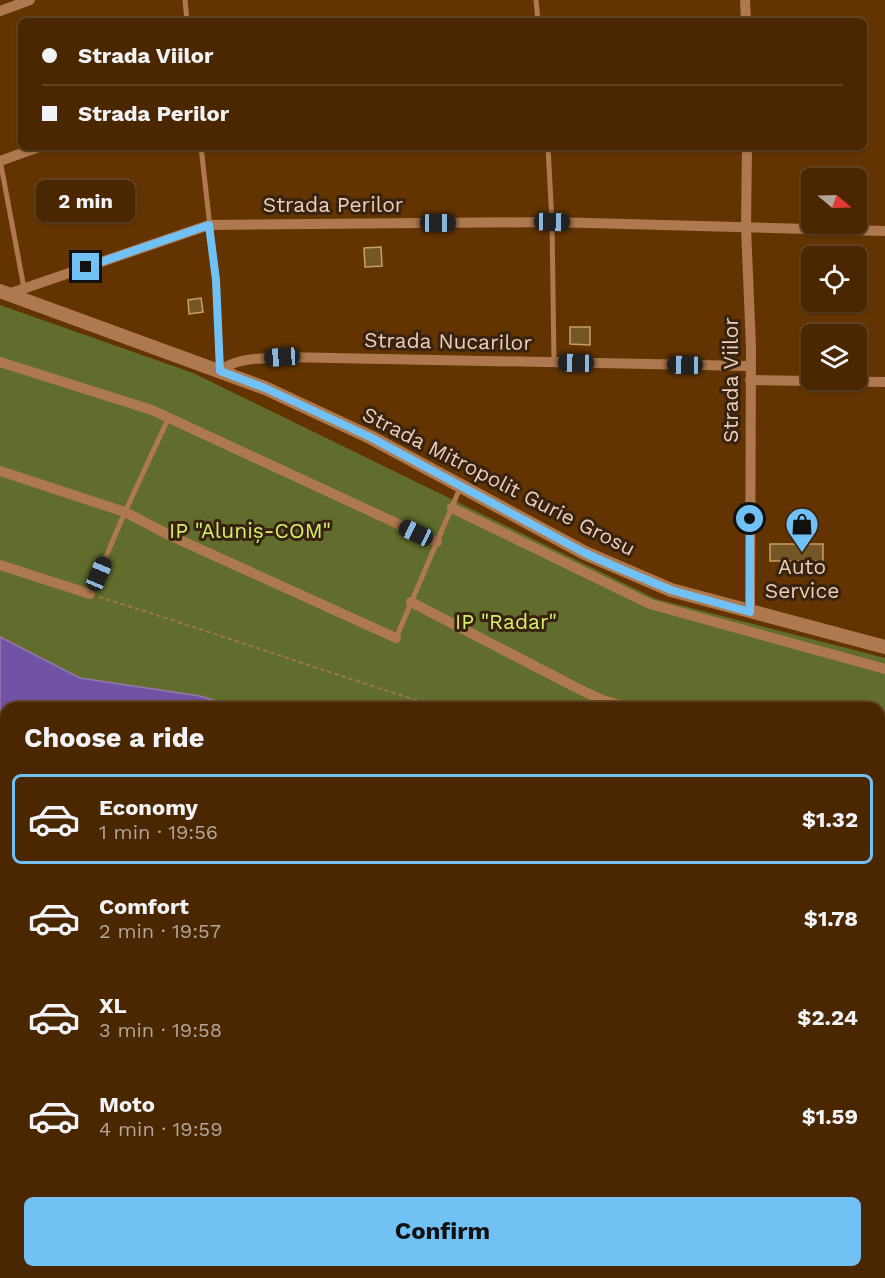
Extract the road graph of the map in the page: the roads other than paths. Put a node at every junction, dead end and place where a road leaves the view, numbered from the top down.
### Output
1 (30, 0) edge
2 (184, 0) edge
3 (536, 0) edge
4 (746, 0) edge
5 (0, 11) edge
6 (187, 18) edge
7 (538, 18) edge
8 (746, 18) edge
9 (30, 150) edge
10 (201, 150) edge
11 (548, 150) edge
12 (747, 150) edge
13 (0, 160) edge
14 (552, 222) junction
15 (209, 225) junction
16 (746, 227) junction
17 (885, 231) edge
18 (24, 288) junction
19 (4, 292) edge
20 (0, 362) edge
21 (554, 362) junction
22 (750, 366) junction
23 (220, 371) junction
24 (750, 380) junction
25 (885, 382) edge
26 (168, 419) junction
27 (0, 471) edge
28 (461, 486) junction
29 (452, 508) junction
30 (125, 512) junction
31 (437, 542) junction
32 (0, 565) edge
33 (90, 594) joint
34 (411, 602) junction
35 (750, 612) junction
36 (396, 638) joint
37 (885, 647) edge
38 (885, 669) edge
39 (609, 702) edge

1 - 5 street
2 - 6 lane
3 - 7 lane
4 - 8 street
9 - 13 street
10 - 15 lane
11 - 14 lane
12 - 16 street, Strada Viilor
13 - 18 lane
14 - 15 street, Strada Perilor
14 - 16 street, Strada Perilor
14 - 21 lane
15 - 18 street, Strada Perilor
15 - 23 lane
16 - 17 street, Strada Perilor
16 - 22 street, Strada Viilor
18 - 19 street, Strada Perilor
19 - 23 main road, Strada Mitropolit Gurie Grosu
20 - 26 street
21 - 22 street, Strada Nucarilor
21 - 23 street, Strada Nucarilor
22 - 24 street, Strada Viilor
23 - 28 main road, Strada Mitropolit Gurie Grosu
24 - 25 street
24 - 35 street, Strada Viilor
26 - 30 lane
26 - 31 street
27 - 30 street
28 - 29 lane
28 - 35 main road, Strada Mitropolit Gurie Grosu
29 - 31 lane
29 - 38 street
30 - 33 lane
30 - 36 street
31 - 34 lane
32 - 33 street
34 - 36 lane
34 - 39 street
35 - 37 main road, Strada Mitropolit Gurie Grosu

